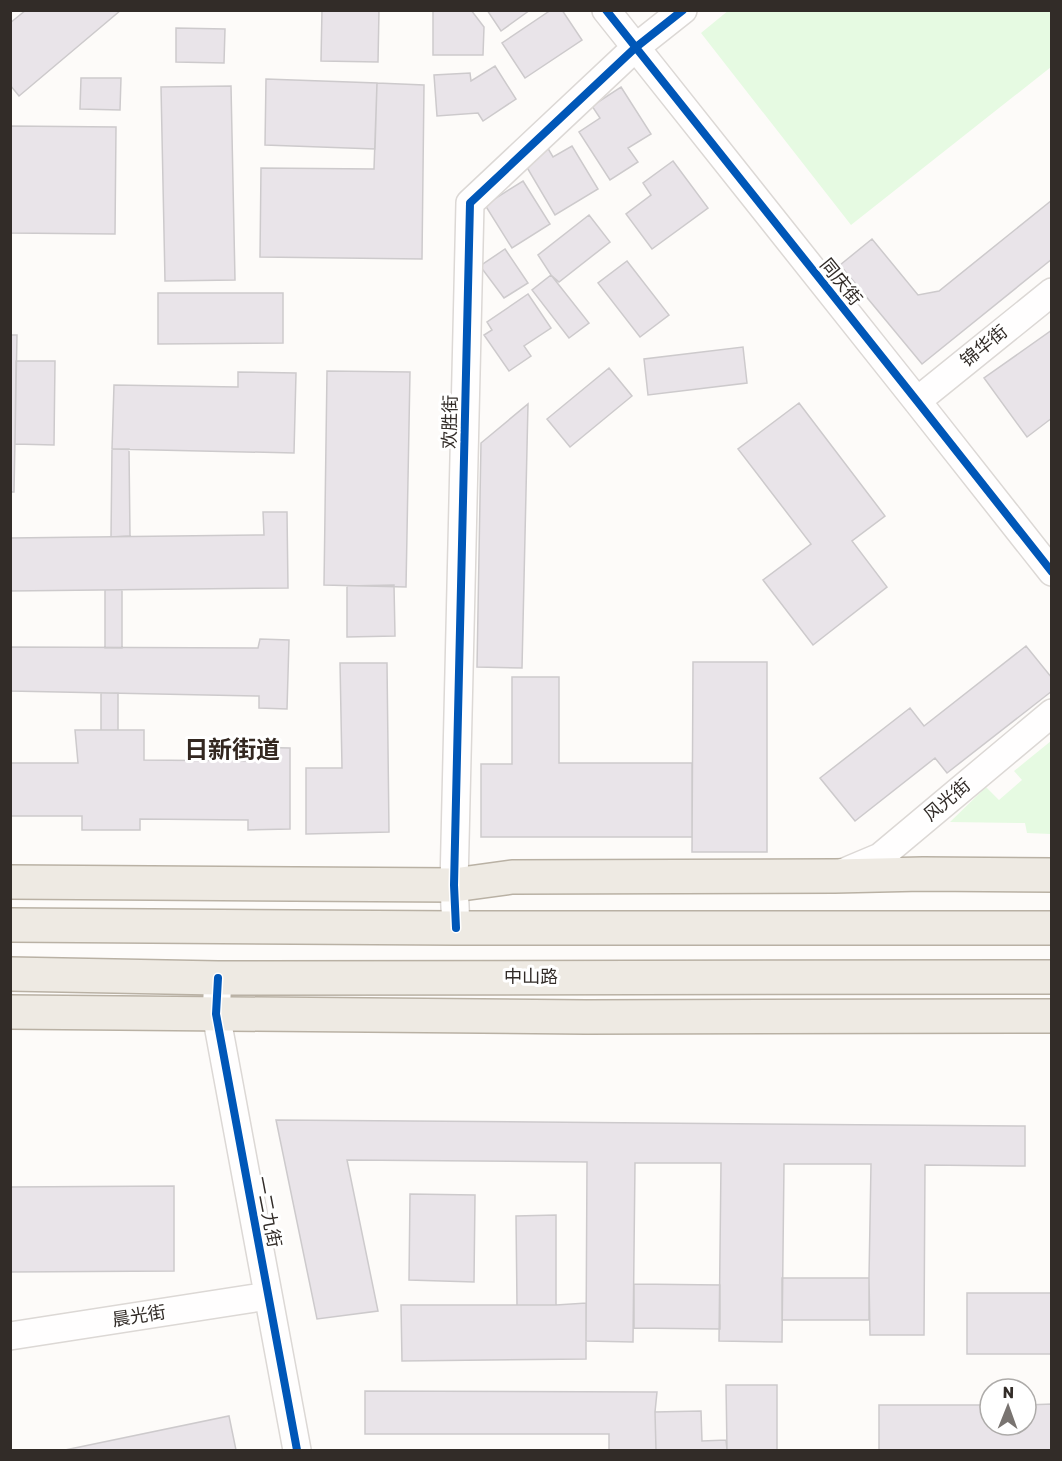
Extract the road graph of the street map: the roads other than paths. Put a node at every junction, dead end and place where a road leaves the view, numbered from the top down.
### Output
1 (606, 10) edge
2 (683, 10) edge
3 (636, 48) junction
4 (1052, 292) edge
5 (917, 401) junction
6 (1052, 573) edge
7 (1052, 713) edge
8 (1052, 874) edge
9 (835, 876) junction
10 (10, 882) edge
11 (454, 885) junction
12 (10, 925) edge
13 (456, 928) junction
14 (1052, 928) edge
15 (10, 974) edge
16 (1052, 977) edge
17 (218, 978) junction
18 (10, 1012) edge
19 (216, 1014) junction
20 (1052, 1016) edge
21 (268, 1296) junction
22 (10, 1336) edge
23 (297, 1450) edge

1 - 3 street, 同庆街
2 - 3 street, 欢胜街
3 - 5 street, 同庆街
3 - 11 street, 欢胜街
4 - 5 street, 锦华街
5 - 6 street, 同庆街
7 - 9 street, 风光街
8 - 9 main road
9 - 11 main road
10 - 11 main road
11 - 13 street, 欢胜街
12 - 13 main road
13 - 14 main road
15 - 17 main road, 中山路
16 - 17 main road, 中山路
17 - 19 street, 一二九街
18 - 19 main road
19 - 20 main road
19 - 21 street, 一二九街
21 - 22 street, 晨光街
21 - 23 street, 一二九街

